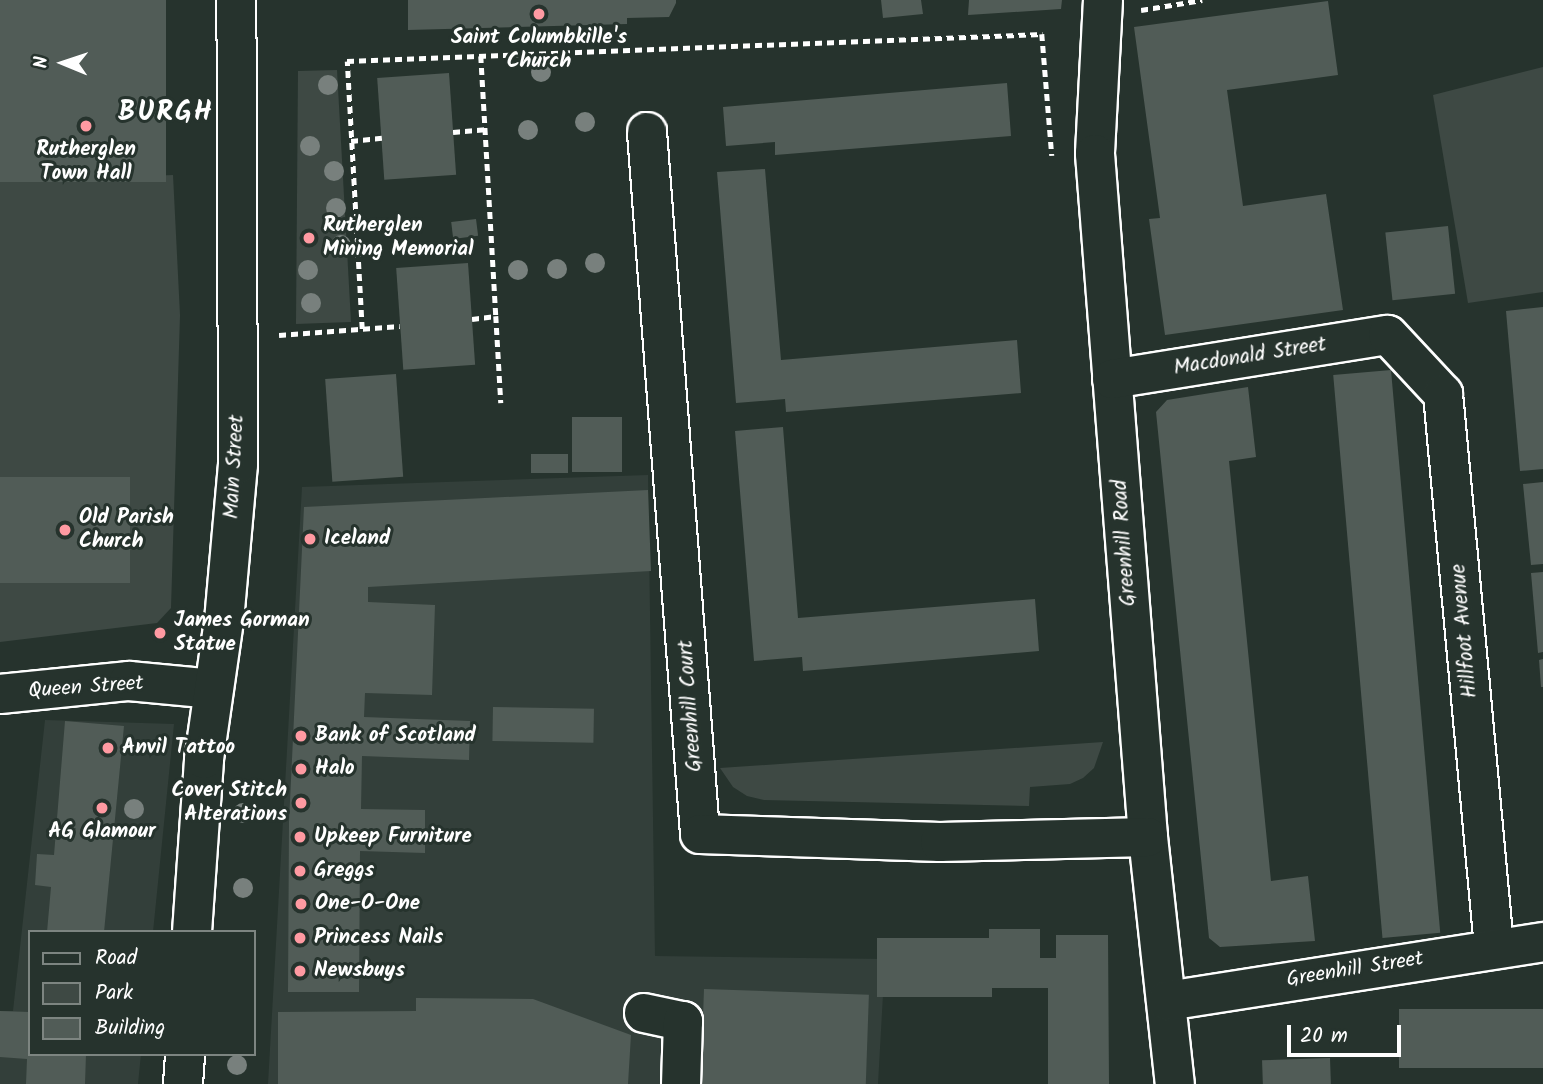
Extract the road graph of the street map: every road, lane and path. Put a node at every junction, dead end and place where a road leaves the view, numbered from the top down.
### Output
1 (236, 0) edge
2 (1202, 0) edge
3 (1103, 8) edge
4 (481, 56) junction
5 (485, 129) junction
6 (453, 132) dead end
7 (647, 132) dead end
8 (382, 138) dead end
9 (351, 141) junction
10 (1052, 156) dead end
11 (496, 316) junction
12 (472, 318) dead end
13 (400, 326) dead end
14 (362, 329) junction
15 (279, 335) dead end
16 (1388, 335) joint
17 (1112, 379) junction
18 (501, 403) dead end
19 (214, 689) junction
20 (0, 694) edge
21 (1147, 837) junction
22 (192, 930) edge
23 (1543, 942) edge
24 (1494, 947) junction
25 (1167, 1001) junction
26 (643, 1013) dead end
27 (184, 1056) edge
28 (183, 1084) edge
29 (681, 1084) edge
30 (1175, 1084) edge

1 - 19 street, Main Street
2 - 3 path
3 - 17 street, Greenhill Road
4 - 5 path
4 - 9 path
4 - 10 path
5 - 6 path
5 - 11 path
7 - 21 street, Greenhill Court
8 - 9 path
9 - 14 path
11 - 12 path
11 - 18 path
13 - 14 path
14 - 15 path
16 - 17 street, Macdonald Street
16 - 24 street, Hillfoot Avenue
17 - 21 street, Greenhill Road
19 - 20 street, Queen Street
19 - 22 street, Main Street
21 - 25 street, Greenhill Road
23 - 24 street, Greenhill Street
24 - 25 street, Greenhill Street
25 - 30 street, Greenhill Road
26 - 29 street
27 - 28 street

